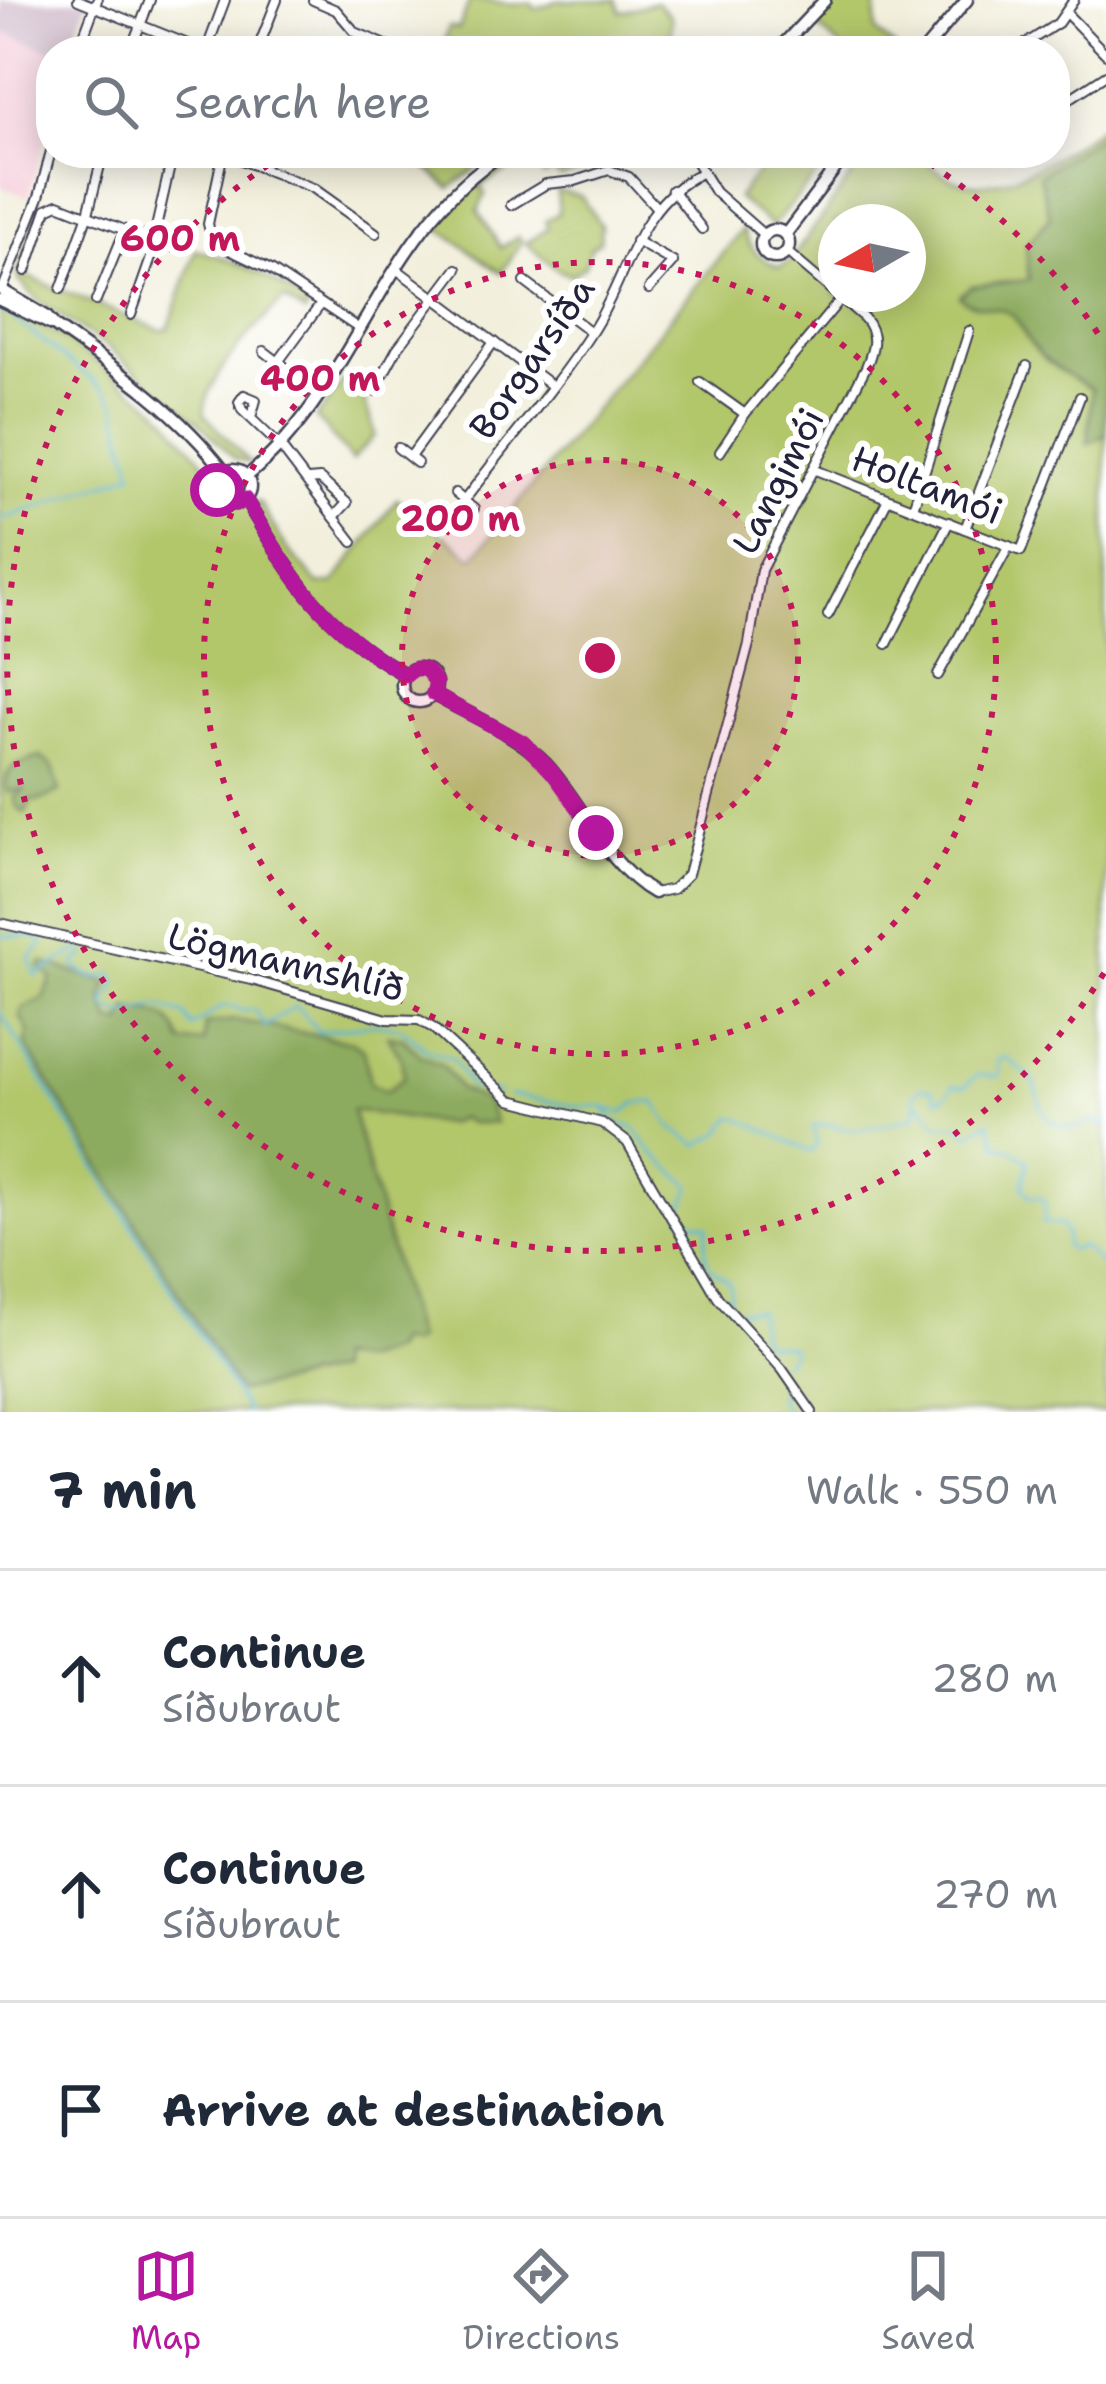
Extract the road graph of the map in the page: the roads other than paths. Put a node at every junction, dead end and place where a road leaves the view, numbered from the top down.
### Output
1 (78, 0) edge
2 (150, 0) edge
3 (225, 0) edge
4 (277, 0) edge
5 (313, 0) edge
6 (825, 0) edge
7 (967, 0) edge
8 (1075, 0) edge
9 (96, 3) edge
10 (1067, 14) junction
11 (139, 26) junction
12 (84, 36) edge
13 (135, 36) edge
14 (165, 36) edge
15 (211, 36) edge
16 (263, 36) edge
17 (361, 36) edge
18 (791, 36) edge
19 (937, 36) edge
20 (1035, 36) edge
21 (1106, 54) edge
22 (1106, 75) edge
23 (1070, 98) edge
24 (47, 168) edge
25 (99, 168) edge
26 (170, 168) edge
27 (220, 168) edge
28 (262, 168) edge
29 (486, 168) edge
30 (698, 168) edge
31 (836, 168) edge
32 (700, 172) junction
33 (672, 190) junction
34 (511, 205) dead end
35 (656, 207) junction
36 (88, 214) junction
37 (125, 230) junction
38 (702, 230) dead end
39 (155, 232) junction
40 (376, 232) dead end
41 (764, 235) junction
42 (785, 235) junction
43 (635, 242) junction
44 (787, 252) junction
45 (395, 268) junction
46 (457, 269) dead end
47 (26, 271) dead end
48 (818, 277) edge
49 (526, 282) dead end
50 (61, 289) dead end
51 (649, 289) dead end
52 (1, 294) edge
53 (435, 298) junction
54 (96, 301) dead end
55 (321, 304) junction
56 (830, 312) edge
57 (857, 312) edge
58 (131, 315) dead end
59 (358, 328) junction
60 (969, 331) dead end
61 (591, 333) junction
62 (494, 342) junction
63 (264, 351) dead end
64 (278, 362) junction
65 (1027, 366) dead end
66 (298, 377) dead end
67 (700, 382) dead end
68 (551, 385) junction
69 (374, 391) dead end
70 (1080, 397) dead end
71 (745, 414) junction
72 (251, 418) dead end
73 (280, 446) junction
74 (398, 448) dead end
75 (720, 452) dead end
76 (813, 469) junction
77 (225, 472) junction
78 (246, 477) junction
79 (308, 480) junction
80 (455, 494) dead end
81 (245, 499) junction
82 (888, 499) junction
83 (464, 501) junction
84 (913, 508) junction
85 (474, 509) dead end
86 (334, 517) junction
87 (949, 522) junction
88 (965, 529) junction
89 (353, 542) dead end
90 (1010, 546) junction
91 (828, 615) dead end
92 (886, 644) dead end
93 (406, 675) junction
94 (938, 675) dead end
95 (433, 694) junction
96 (654, 893) joint
97 (0, 922) edge
98 (812, 1412) edge

1 - 9 street
2 - 11 street
3 - 15 street
4 - 16 street
5 - 17 street
6 - 18 street
7 - 19 street
8 - 10 street
9 - 11 street
9 - 12 street
10 - 20 street
10 - 21 street
11 - 13 street
11 - 14 street
22 - 23 street
24 - 52 street
25 - 36 street
26 - 39 street
27 - 55 street
28 - 40 street
29 - 45 street
30 - 32 street
31 - 42 street
32 - 33 street, Borgarsíða
32 - 41 street
33 - 35 street, Borgarsíða
33 - 38 street
34 - 35 street
35 - 43 street, Borgarsíða
36 - 37 street
36 - 47 street
36 - 50 street
37 - 39 street
37 - 54 street
39 - 58 street
41 - 42 street
41 - 44 street
42 - 44 street
43 - 51 street, Borgarsíða
43 - 61 street, Borgarsíða
44 - 48 street, Langimói
45 - 53 street
45 - 59 street
46 - 53 street
49 - 61 street
52 - 77 street
53 - 62 street
53 - 69 street
55 - 59 street
55 - 64 street
56 - 71 street
57 - 76 street, Langimói
59 - 73 street
60 - 84 street
61 - 68 street, Borgarsíða
62 - 68 street
62 - 74 street
63 - 64 street
64 - 66 street
65 - 88 street
67 - 71 street
68 - 83 street, Borgarsíða
70 - 90 street, Holtamói
71 - 75 street
72 - 73 street
73 - 78 street
73 - 79 street
76 - 82 street, Holtamói
76 - 96 street, Langimói
77 - 78 street
77 - 81 street
78 - 81 street
79 - 86 street
79 - 86 street
80 - 83 street
81 - 93 street
82 - 84 street, Holtamói
82 - 91 street
83 - 85 street
84 - 87 street, Holtamói
86 - 89 street
87 - 88 street, Holtamói
87 - 92 street
88 - 90 street, Holtamói
90 - 94 street
93 - 95 street
93 - 95 street
95 - 96 street
97 - 98 street, Lögmannshlíð

